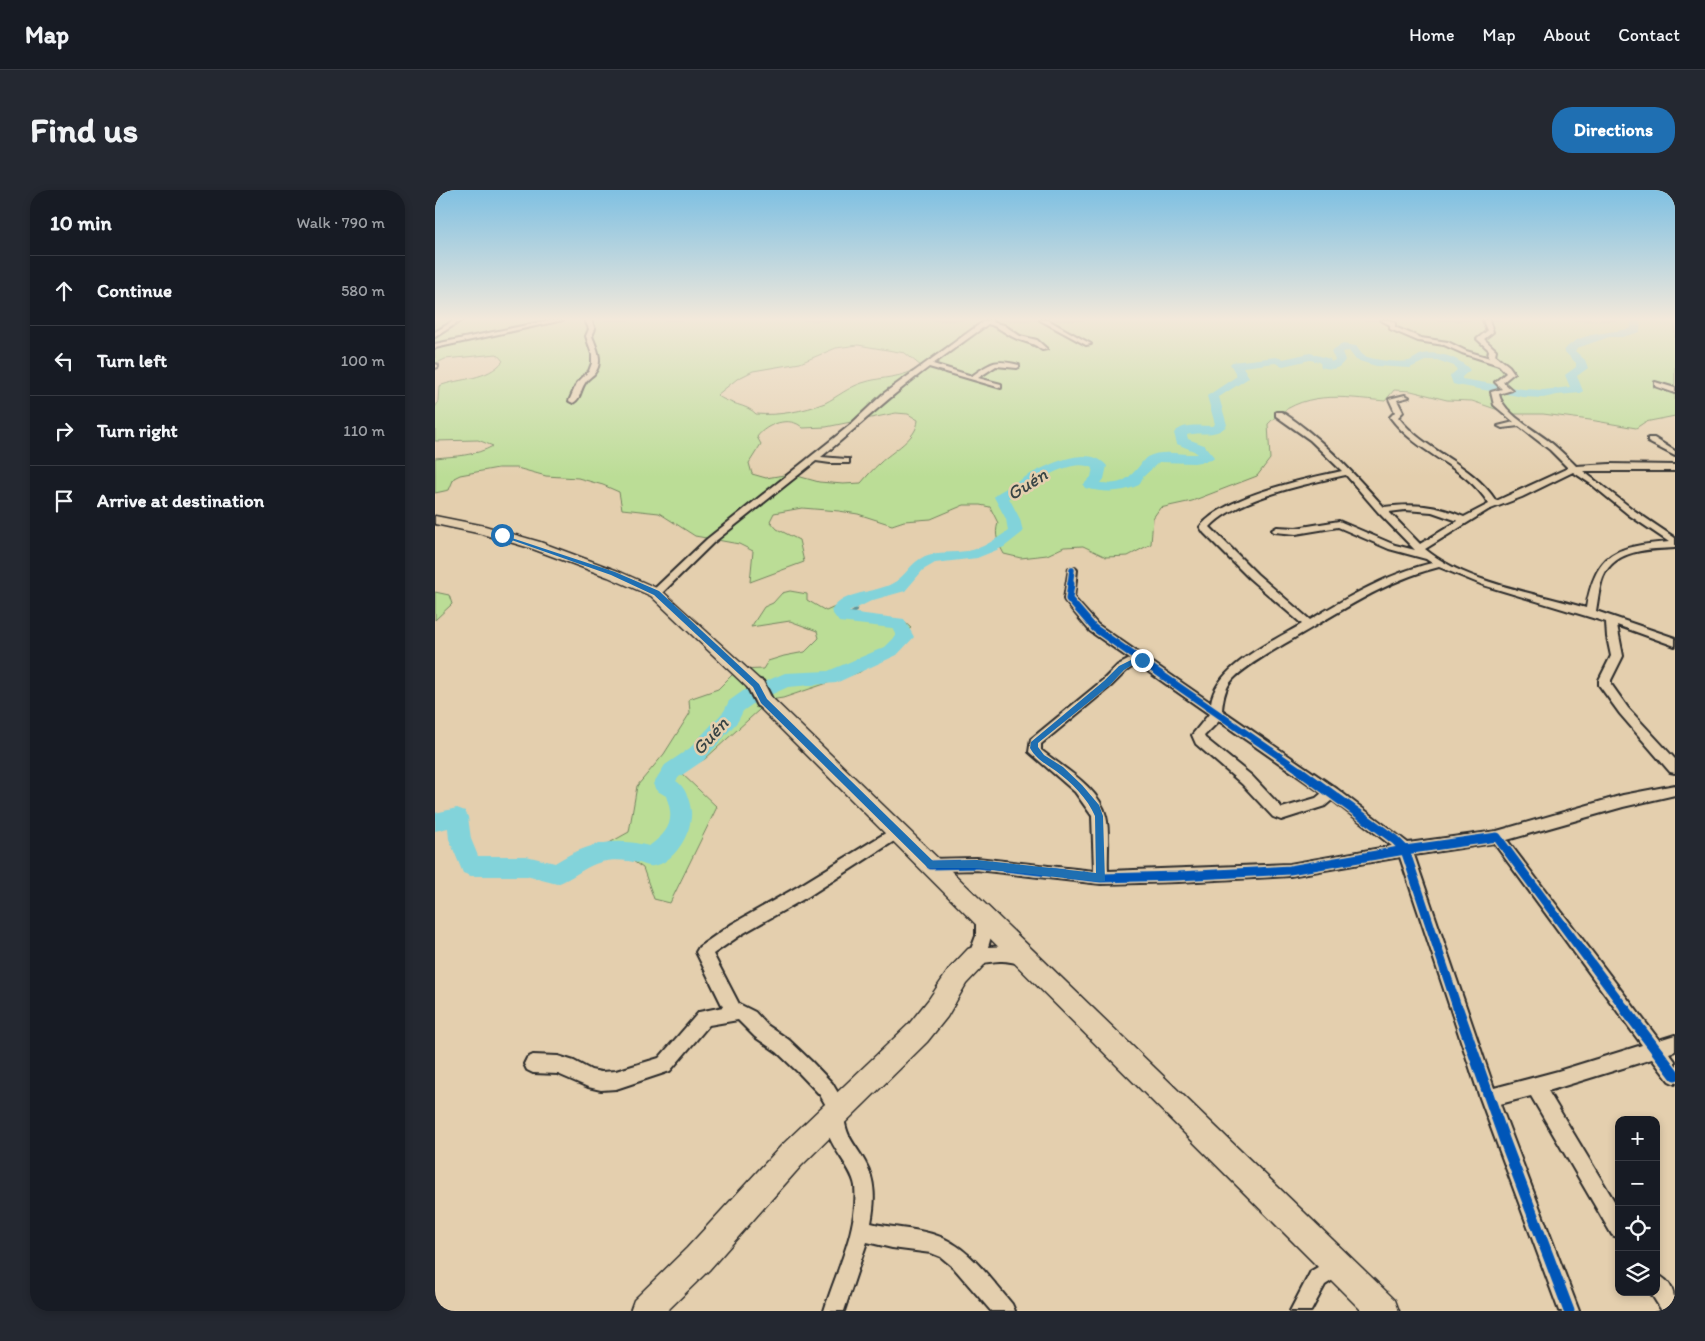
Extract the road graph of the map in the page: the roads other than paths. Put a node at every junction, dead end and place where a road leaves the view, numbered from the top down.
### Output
1 (591, 372) edge
2 (916, 372) edge
3 (954, 372) edge
4 (980, 372) edge
5 (1510, 372) edge
6 (973, 378) junction
7 (1658, 384) dead end
8 (998, 386) dead end
9 (1675, 391) edge
10 (1405, 397) dead end
11 (573, 401) dead end
12 (1279, 414) dead end
13 (1520, 424) junction
14 (1502, 426) dead end
15 (821, 440) dead end
16 (1651, 440) dead end
17 (829, 447) junction
18 (1675, 454) edge
19 (816, 458) junction
20 (846, 461) dead end
21 (1675, 468) edge
22 (1574, 469) junction
23 (1347, 472) junction
24 (1494, 504) junction
25 (1381, 510) junction
26 (435, 520) edge
27 (1464, 520) junction
28 (1277, 530) dead end
29 (1675, 543) edge
30 (1419, 548) junction
31 (1429, 556) junction
32 (1441, 564) junction
33 (1072, 570) dead end
34 (656, 593) junction
35 (1590, 612) junction
36 (1611, 619) junction
37 (1309, 625) junction
38 (1675, 642) edge
39 (1142, 660) junction
40 (1215, 711) junction
41 (1675, 768) edge
42 (1675, 790) edge
43 (1332, 793) junction
44 (897, 832) junction
45 (1497, 837) junction
46 (1405, 850) junction
47 (931, 865) junction
48 (1101, 878) junction
49 (983, 917) junction
50 (977, 957) junction
51 (1023, 958) junction
52 (734, 1012) junction
53 (1675, 1043) edge
54 (1656, 1048) junction
55 (533, 1064) dead end
56 (1675, 1075) edge
57 (1535, 1085) junction
58 (1489, 1098) junction
59 (837, 1112) junction
60 (1615, 1221) edge
61 (859, 1230) junction
62 (1337, 1266) junction
63 (1660, 1290) edge
64 (645, 1311) edge
65 (833, 1311) edge
66 (1005, 1311) edge
67 (1301, 1311) edge
68 (1385, 1311) edge
69 (1569, 1311) edge
70 (1674, 1311) edge

1 - 11 street
2 - 17 street
3 - 6 street
4 - 6 street
5 - 13 street
6 - 8 street
7 - 9 street
10 - 24 street
12 - 23 street
13 - 14 street
13 - 22 street
15 - 17 street
16 - 18 street
17 - 19 street
19 - 20 street
19 - 34 street
21 - 22 street
22 - 24 street
22 - 29 street
23 - 25 street
23 - 37 street
24 - 27 street
25 - 27 street
25 - 30 street
26 - 34 main road
27 - 30 street
28 - 31 street
29 - 35 street
30 - 31 street
31 - 32 street
32 - 35 street
32 - 37 street
33 - 39 street
34 - 44 main road
35 - 36 street
36 - 38 street
36 - 41 street
37 - 40 street
39 - 40 street
39 - 48 street
40 - 43 street
40 - 43 street
42 - 45 street
43 - 46 street
44 - 47 main road
44 - 52 street
45 - 46 street
45 - 54 street
46 - 48 street
46 - 58 street
47 - 48 street
47 - 49 main road
49 - 50 street
49 - 51 main road
50 - 51 street
50 - 59 main road
51 - 62 main road
52 - 55 street
52 - 59 street
53 - 54 street
54 - 56 street
54 - 57 street
57 - 58 street
57 - 60 street
58 - 69 street
59 - 61 street
59 - 64 main road
61 - 65 street
61 - 66 street
62 - 67 street
62 - 68 main road
63 - 70 street

